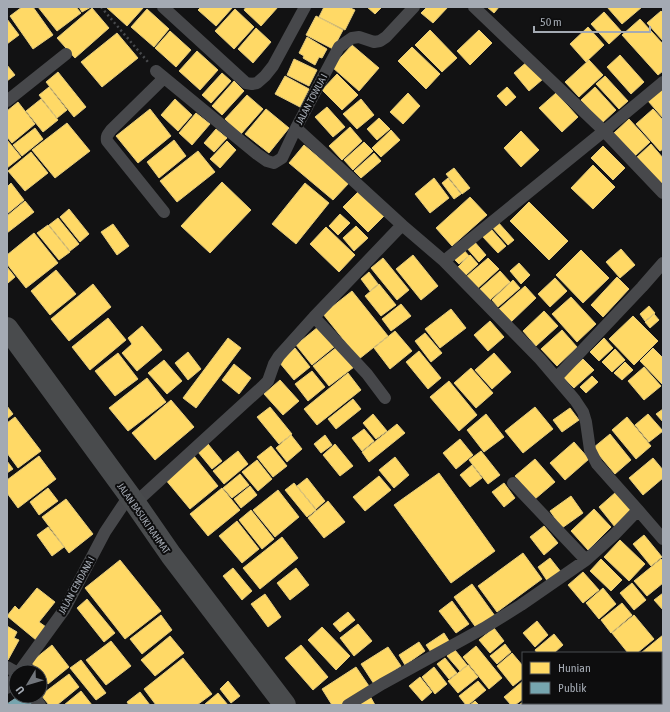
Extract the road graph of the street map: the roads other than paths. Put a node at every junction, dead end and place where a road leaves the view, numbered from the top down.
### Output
1 (163, 7) edge
2 (414, 7) edge
3 (474, 7) edge
4 (304, 8) edge
5 (66, 54) dead end
6 (663, 82) edge
7 (7, 101) edge
8 (296, 128) junction
9 (604, 131) junction
10 (663, 192) edge
11 (164, 212) dead end
12 (402, 225) junction
13 (444, 261) junction
14 (663, 263) edge
15 (314, 316) junction
16 (7, 328) edge
17 (556, 378) junction
18 (385, 398) dead end
19 (513, 482) dead end
20 (132, 499) junction
21 (638, 510) junction
22 (663, 539) edge
23 (586, 560) junction
24 (25, 664) edge
25 (284, 705) edge
26 (348, 705) edge

1 - 4 street
2 - 8 street, JALAN TOWUA I
3 - 9 street
5 - 7 street
6 - 9 street
8 - 11 street
8 - 12 street, JALAN TOWUA I
9 - 10 street
9 - 13 street
12 - 13 street, JALAN TOWUA I
12 - 15 street, JALAN CENDANA I
13 - 17 street, JALAN TOWUA I
14 - 17 street
15 - 18 street
15 - 20 street, JALAN CENDANA I
16 - 20 highway, JALAN BASUKI RAHMAT
17 - 21 street, JALAN TOWUA I
19 - 23 street
20 - 24 street, JALAN CENDANA I
20 - 25 highway, JALAN BASUKI RAHMAT
21 - 22 street, JALAN TOWUA I
21 - 23 street
23 - 26 street

